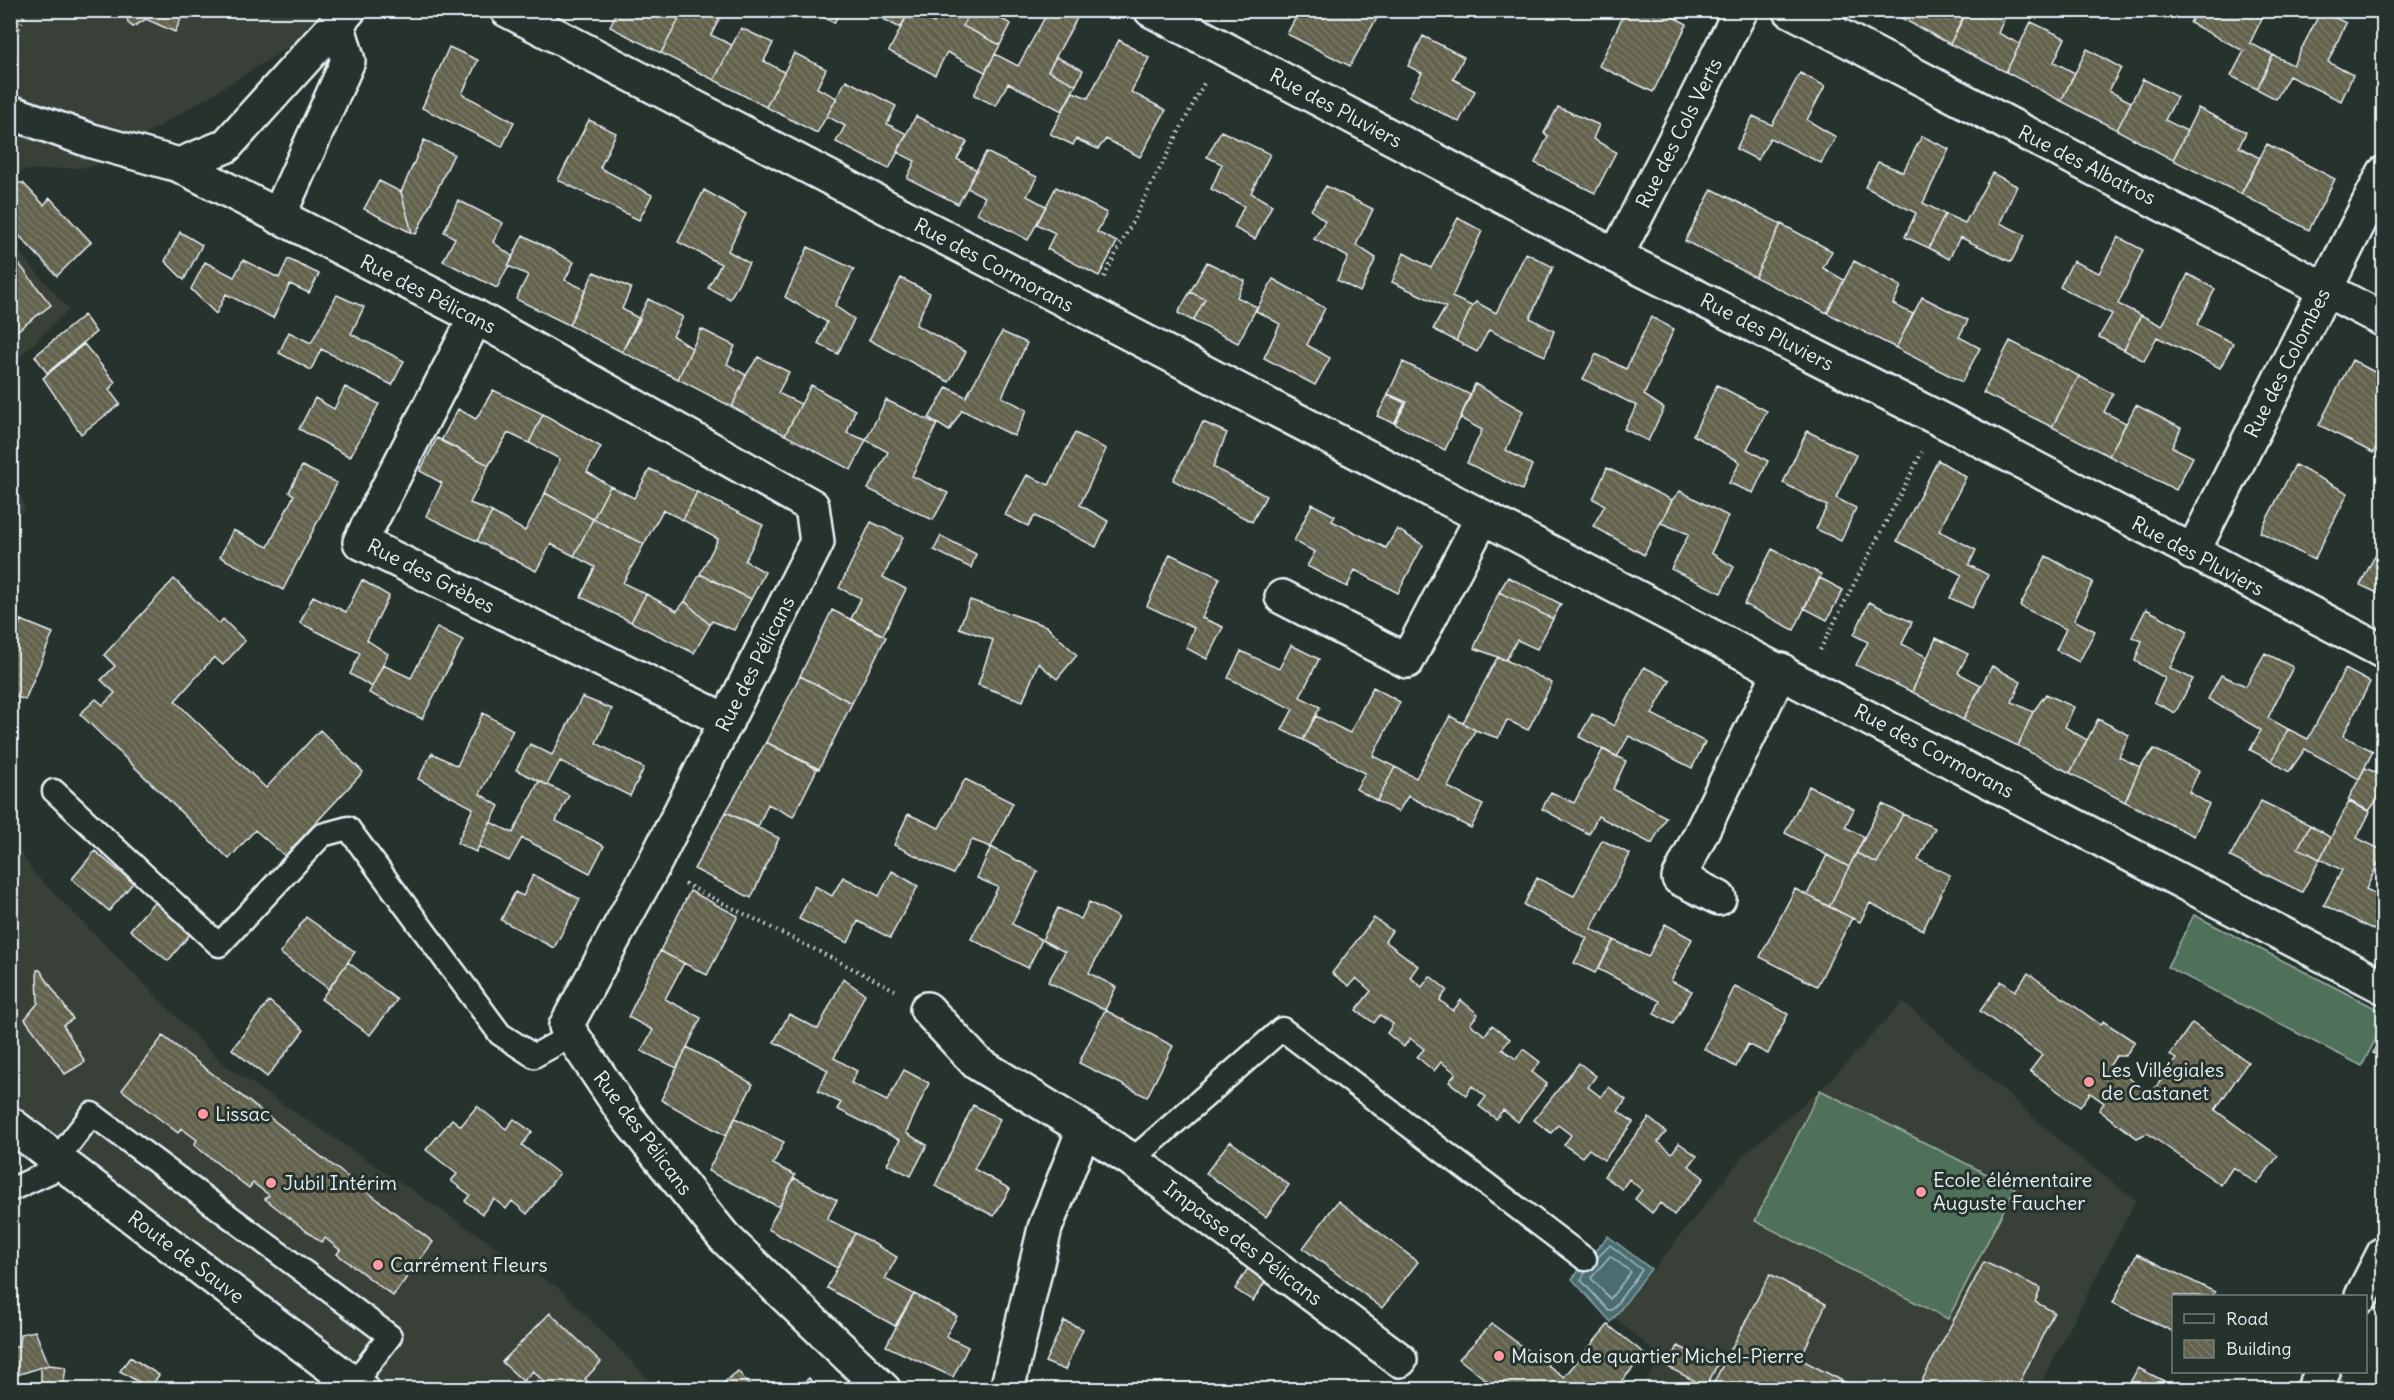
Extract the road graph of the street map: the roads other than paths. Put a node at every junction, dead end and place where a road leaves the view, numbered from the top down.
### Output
1 (507, 10) edge
2 (1151, 10) edge
3 (1742, 10) edge
4 (1790, 10) edge
5 (343, 17) edge
6 (10, 112) edge
7 (179, 165) junction
8 (2384, 173) edge
9 (278, 217) junction
10 (1616, 256) junction
11 (2324, 289) junction
12 (476, 317) junction
13 (2384, 320) edge
14 (1482, 518) junction
15 (2192, 553) junction
16 (1282, 597) dead end
17 (2384, 652) edge
18 (1781, 670) junction
19 (727, 721) junction
20 (54, 790) dead end
21 (1719, 898) dead end
22 (2384, 987) edge
23 (927, 1009) road end
24 (572, 1035) junction
25 (10, 1124) edge
26 (1084, 1129) junction
27 (1131, 1160) junction
28 (61, 1162) junction
29 (10, 1190) edge
30 (2384, 1253) edge
31 (1585, 1259) dead end
32 (2362, 1295) edge
33 (1400, 1360) dead end
34 (2321, 1373) edge
35 (358, 1386) edge
36 (884, 1389) edge
37 (1007, 1389) edge
38 (2313, 1389) edge

1 - 14 street, Rue des Cormorans
2 - 10 street, Rue des Pluviers
3 - 10 street, Rue des Cols Verts
4 - 11 street, Rue des Albatros
5 - 7 street
5 - 9 street
6 - 7 street, Rue des Pélicans
7 - 9 street, Rue des Pélicans
8 - 11 street, Rue des Colombes
9 - 12 street, Rue des Pélicans
10 - 15 street, Rue des Pluviers
11 - 13 street, Rue des Albatros
11 - 15 street, Rue des Colombes
12 - 19 street, Rue des Pélicans
12 - 19 street, Rue des Grèbes
14 - 16 street
14 - 18 street, Rue des Cormorans
15 - 17 street, Rue des Pluviers
18 - 21 street
18 - 22 street, Rue des Cormorans
19 - 24 street, Rue des Pélicans
20 - 24 lane
23 - 26 street, Impasse des Pélicans
24 - 36 street, Rue des Pélicans
25 - 28 street, Route de Sauve
26 - 27 street, Impasse des Pélicans
26 - 37 street
27 - 31 lane
27 - 33 street, Impasse des Pélicans
28 - 29 lane
28 - 35 street, Route de Sauve
28 - 35 lane
30 - 32 street
34 - 38 street

